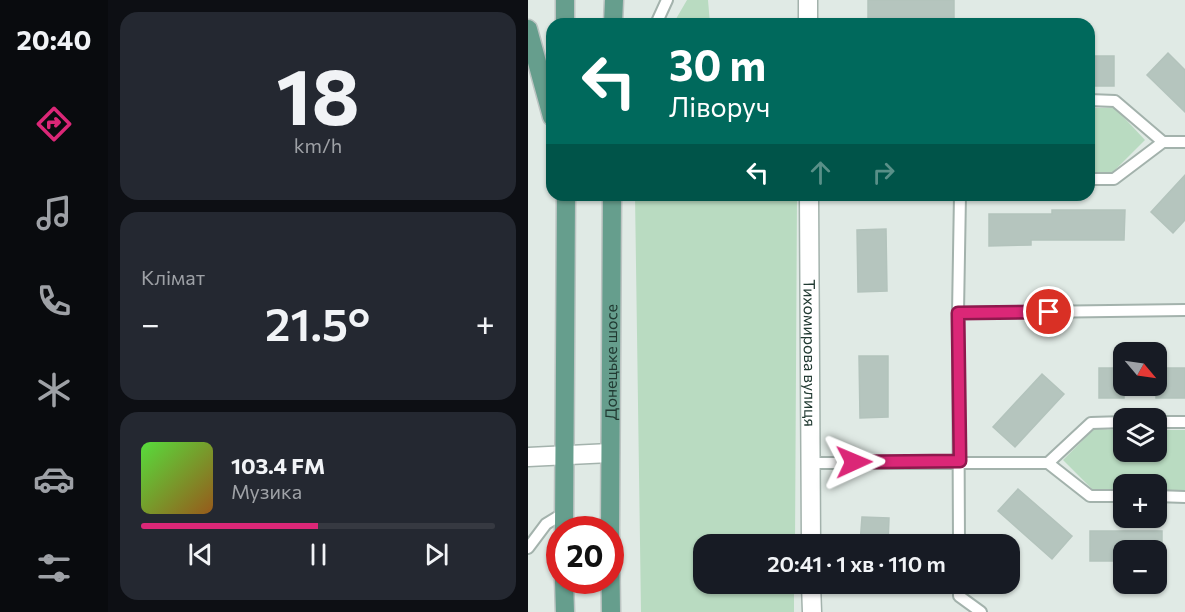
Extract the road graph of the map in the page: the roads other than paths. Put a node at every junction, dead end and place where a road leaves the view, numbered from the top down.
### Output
1 (565, 0) edge
2 (614, 0) edge
3 (667, 0) edge
4 (808, 0) edge
5 (565, 18) edge
6 (613, 18) edge
7 (659, 18) edge
8 (808, 18) edge
9 (528, 29) edge
10 (546, 95) edge
11 (1095, 100) edge
12 (1163, 142) junction
13 (1185, 142) edge
14 (1095, 179) edge
15 (566, 201) edge
16 (612, 201) edge
17 (809, 201) edge
18 (960, 201) edge
19 (1185, 310) edge
20 (958, 313) junction
21 (1113, 422) edge
22 (1167, 422) edge
23 (1185, 422) edge
24 (610, 453) junction
25 (564, 456) junction
26 (528, 457) edge
27 (960, 461) junction
28 (811, 463) junction
29 (1048, 464) junction
30 (1113, 496) edge
31 (1167, 496) edge
32 (1185, 496) edge
33 (564, 516) edge
34 (610, 516) edge
35 (546, 524) edge
36 (811, 534) edge
37 (959, 534) edge
38 (528, 548) edge
39 (564, 594) edge
40 (611, 594) edge
41 (812, 594) edge
42 (958, 594) edge
43 (565, 612) edge
44 (611, 612) edge
45 (812, 612) edge
46 (981, 612) edge

1 - 5 main road
2 - 6 main road
3 - 7 lane
4 - 8 street
9 - 10 main road
11 - 12 lane
12 - 13 lane
12 - 14 lane
15 - 25 main road
16 - 24 main road, Донецьке шосе
17 - 28 street, Тихомирова вулиця
18 - 20 lane
19 - 20 lane
20 - 27 lane
21 - 29 lane
22 - 23 lane
24 - 25 street
24 - 34 main road, Донецьке шосе
25 - 26 street
25 - 33 main road
27 - 28 lane
27 - 29 lane
27 - 37 lane
28 - 36 street, Тихомирова вулиця
29 - 30 lane
31 - 32 lane
35 - 38 lane
39 - 43 main road
40 - 44 main road, Донецьке шосе
41 - 45 street
42 - 46 lane

